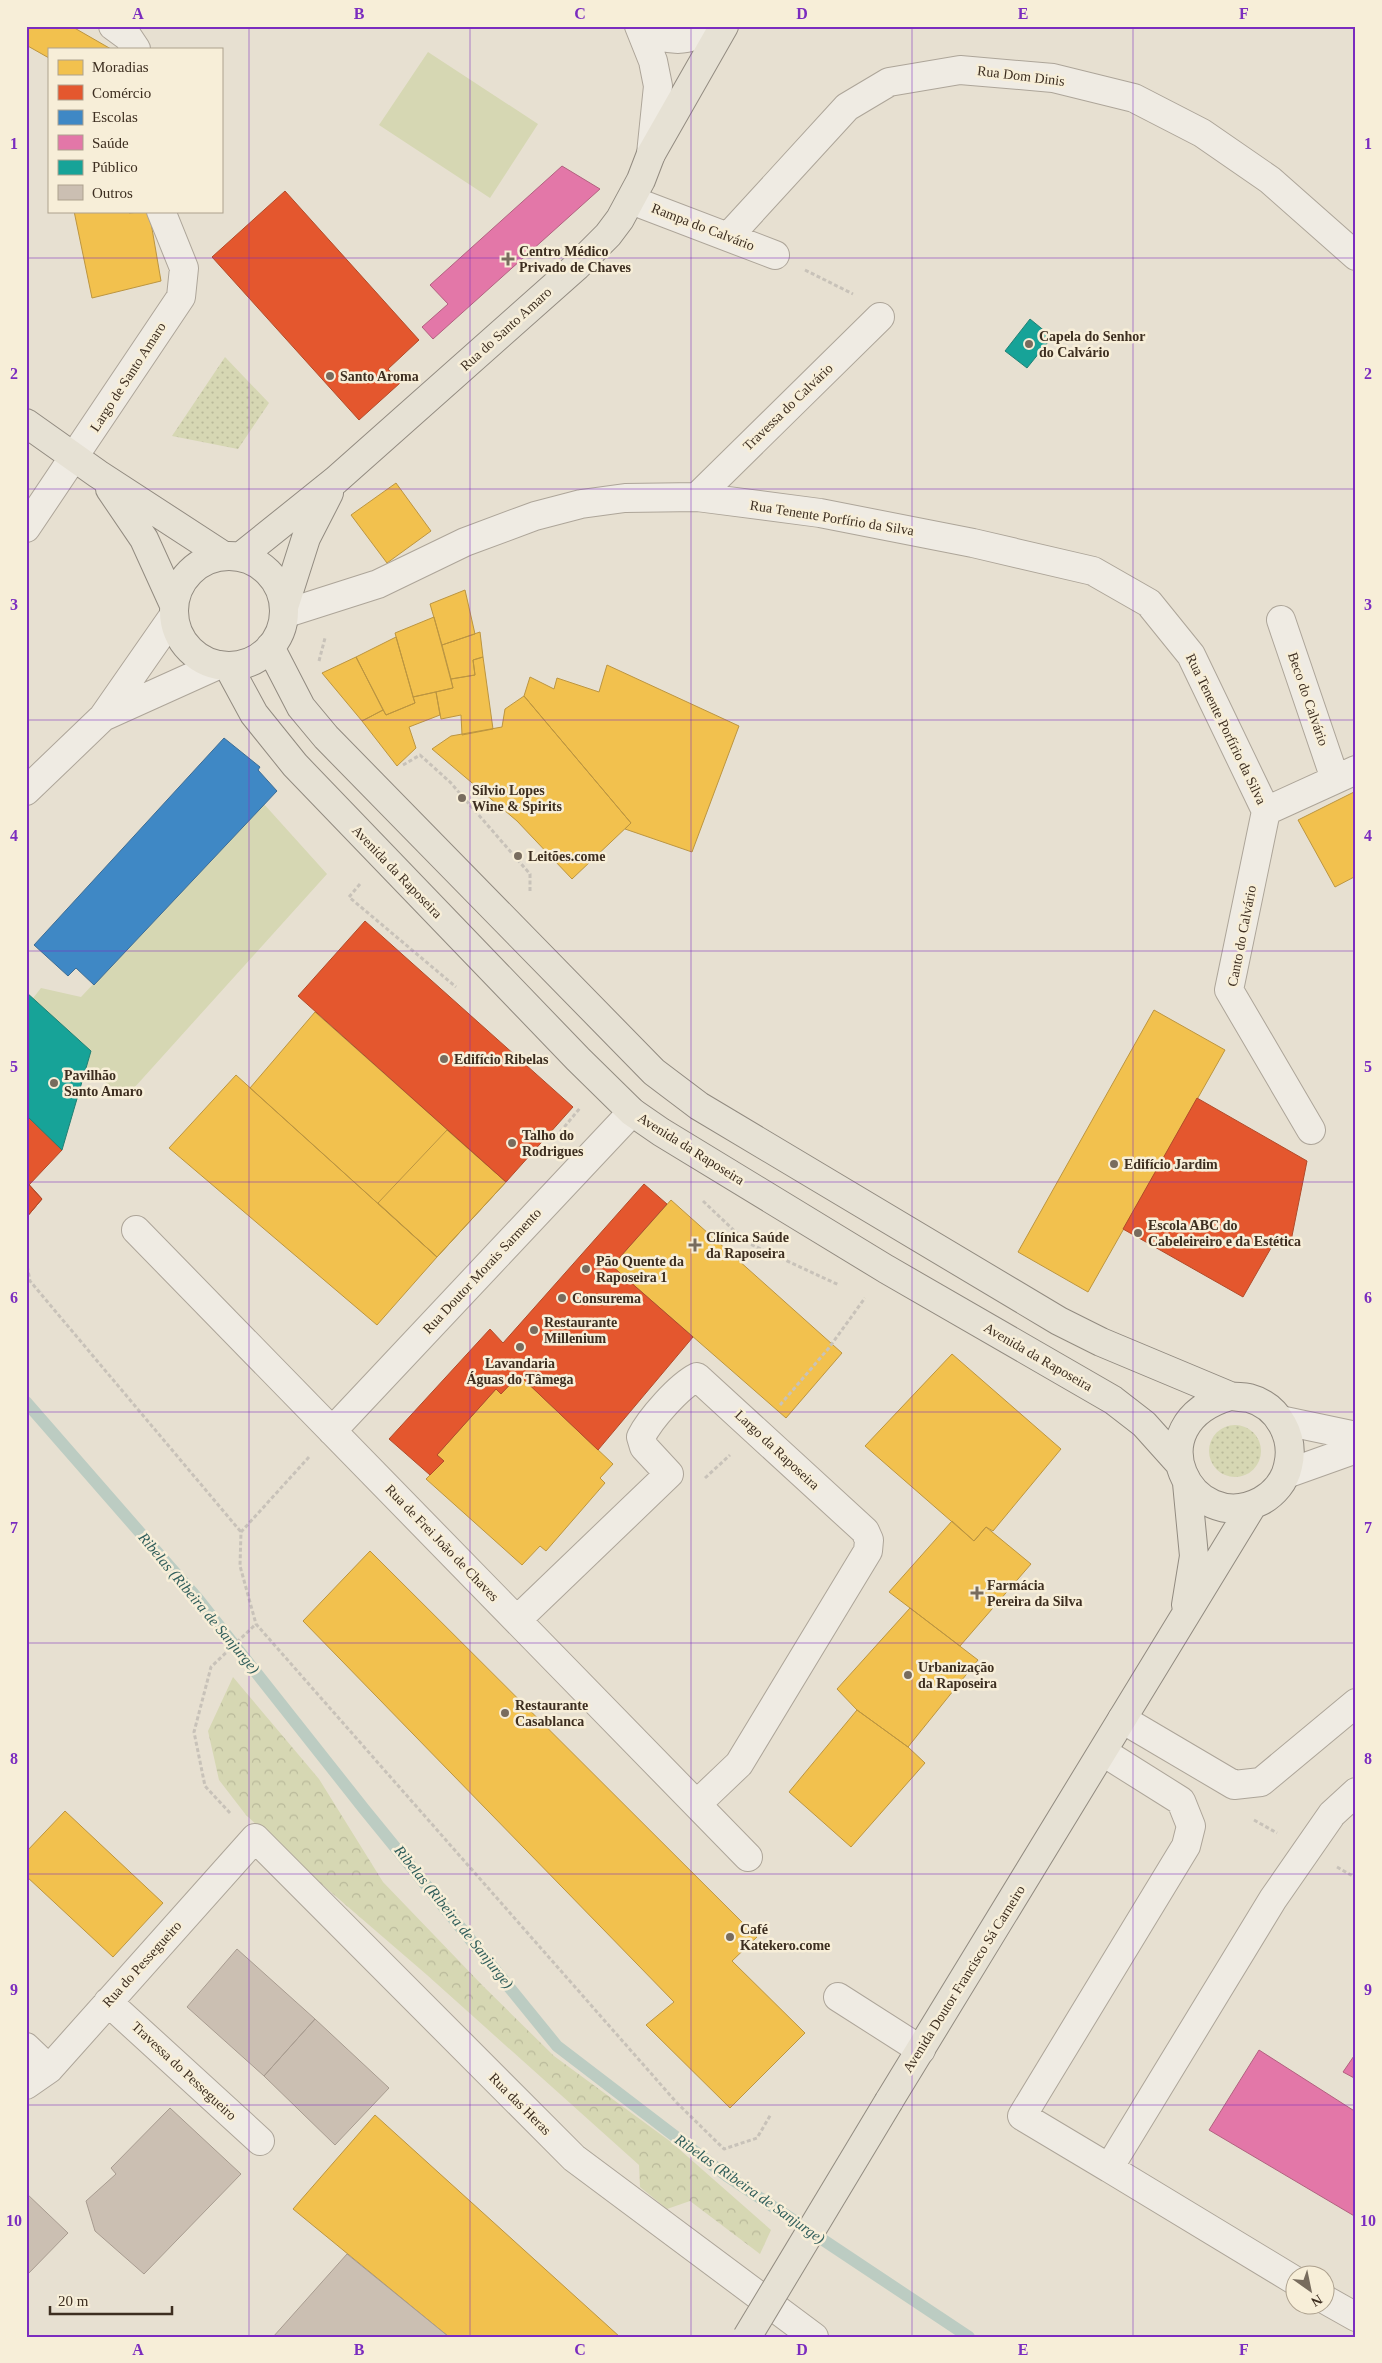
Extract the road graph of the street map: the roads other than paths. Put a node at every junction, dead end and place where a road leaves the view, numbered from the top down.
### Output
1 (114, 26) edge
2 (710, 26) edge
3 (724, 26) edge
4 (640, 27) edge
5 (135, 48) edge
6 (651, 154) junction
7 (631, 200) junction
8 (161, 212) edge
9 (728, 237) junction
10 (775, 255) road end
11 (1356, 256) edge
12 (880, 317) road end
13 (26, 423) edge
14 (74, 458) junction
15 (98, 474) junction
16 (336, 480) junction
17 (696, 497) junction
18 (26, 528) edge
19 (232, 557) junction
20 (174, 610) junction
21 (284, 611) junction
22 (1281, 620) dead end
23 (270, 647) junction
24 (223, 666) junction
25 (103, 716) junction
26 (69, 750) junction
27 (26, 771) edge
28 (1345, 774) edge
29 (26, 791) edge
30 (1266, 811) junction
31 (632, 1112) junction
32 (1311, 1130) dead end
33 (136, 1230) dead end
34 (1230, 1396) junction
35 (1280, 1420) junction
36 (332, 1431) junction
37 (1356, 1436) edge
38 (1356, 1449) edge
39 (1183, 1473) junction
40 (1286, 1474) junction
41 (1252, 1506) junction
42 (517, 1620) junction
43 (1183, 1621) junction
44 (1356, 1703) edge
45 (1122, 1719) junction
46 (1103, 1752) junction
47 (1356, 1792) edge
48 (697, 1804) junction
49 (255, 1838) joint
50 (748, 1857) dead end
51 (838, 1997) dead end
52 (108, 2002) junction
53 (26, 2046) edge
54 (921, 2050) junction
55 (49, 2069) junction
56 (26, 2085) edge
57 (260, 2141) dead end
58 (1108, 2168) junction
59 (1284, 2274) edge
60 (1334, 2305) edge
61 (1356, 2318) edge
62 (747, 2337) edge
63 (814, 2337) edge

1 - 5 street
2 - 4 street
3 - 6 main road, Rua do Santo Amaro
4 - 6 street
6 - 7 main road, Rua do Santo Amaro
7 - 9 street, Rampa do Calvário
7 - 16 main road, Rua do Santo Amaro
8 - 14 street, Largo de Santo Amaro
9 - 10 street, Rampa do Calvário
9 - 11 street, Rua Dom Dinis
12 - 17 street, Travessa do Calvário
13 - 14 main road
14 - 15 main road
14 - 18 street, Largo de Santo Amaro
15 - 19 main road
15 - 20 main road
16 - 19 main road, Rua do Santo Amaro
16 - 21 main road, Rua do Santo Amaro
17 - 21 street, Rua Tenente Porfírio da Silva
17 - 30 street, Rua Tenente Porfírio da Silva
19 - 20 main road
19 - 21 main road
20 - 24 main road
20 - 25 street
21 - 23 main road
22 - 28 street, Beco do Calvário
23 - 24 main road
23 - 34 main road
24 - 25 street
24 - 31 main road, Avenida da Raposeira
25 - 26 street
26 - 27 street
26 - 29 street
28 - 30 street
30 - 32 street, Canto do Calvário
31 - 36 street, Rua Doutor Morais Sarmento
31 - 39 main road, Avenida da Raposeira
33 - 36 street, Rua de Frei João de Chaves
34 - 35 main road
34 - 39 main road
35 - 37 street
35 - 40 main road
36 - 42 street, Rua de Frei João de Chaves
38 - 40 street
39 - 41 main road, Avenida da Raposeira
39 - 43 main road, Avenida Doutor Francisco Sá Carneiro
40 - 41 main road
41 - 43 main road, Avenida Doutor Francisco Sá Carneiro
42 - 48 street, Rua de Frei João de Chaves
42 - 48 street, Largo da Raposeira
43 - 45 main road, Avenida Doutor Francisco Sá Carneiro
44 - 45 street
45 - 46 main road, Avenida Doutor Francisco Sá Carneiro
46 - 54 main road, Avenida Doutor Francisco Sá Carneiro
46 - 58 street
47 - 58 street
48 - 50 street, Rua de Frei João de Chaves
49 - 52 street, Rua do Pessegueiro
49 - 63 street, Rua das Heras
51 - 54 street
52 - 55 street, Rua do Pessegueiro
52 - 57 street, Travessa do Pessegueiro
53 - 55 street
54 - 62 main road, Avenida Doutor Francisco Sá Carneiro, bridge
55 - 56 street, Rua do Pessegueiro
58 - 59 street
60 - 61 street

